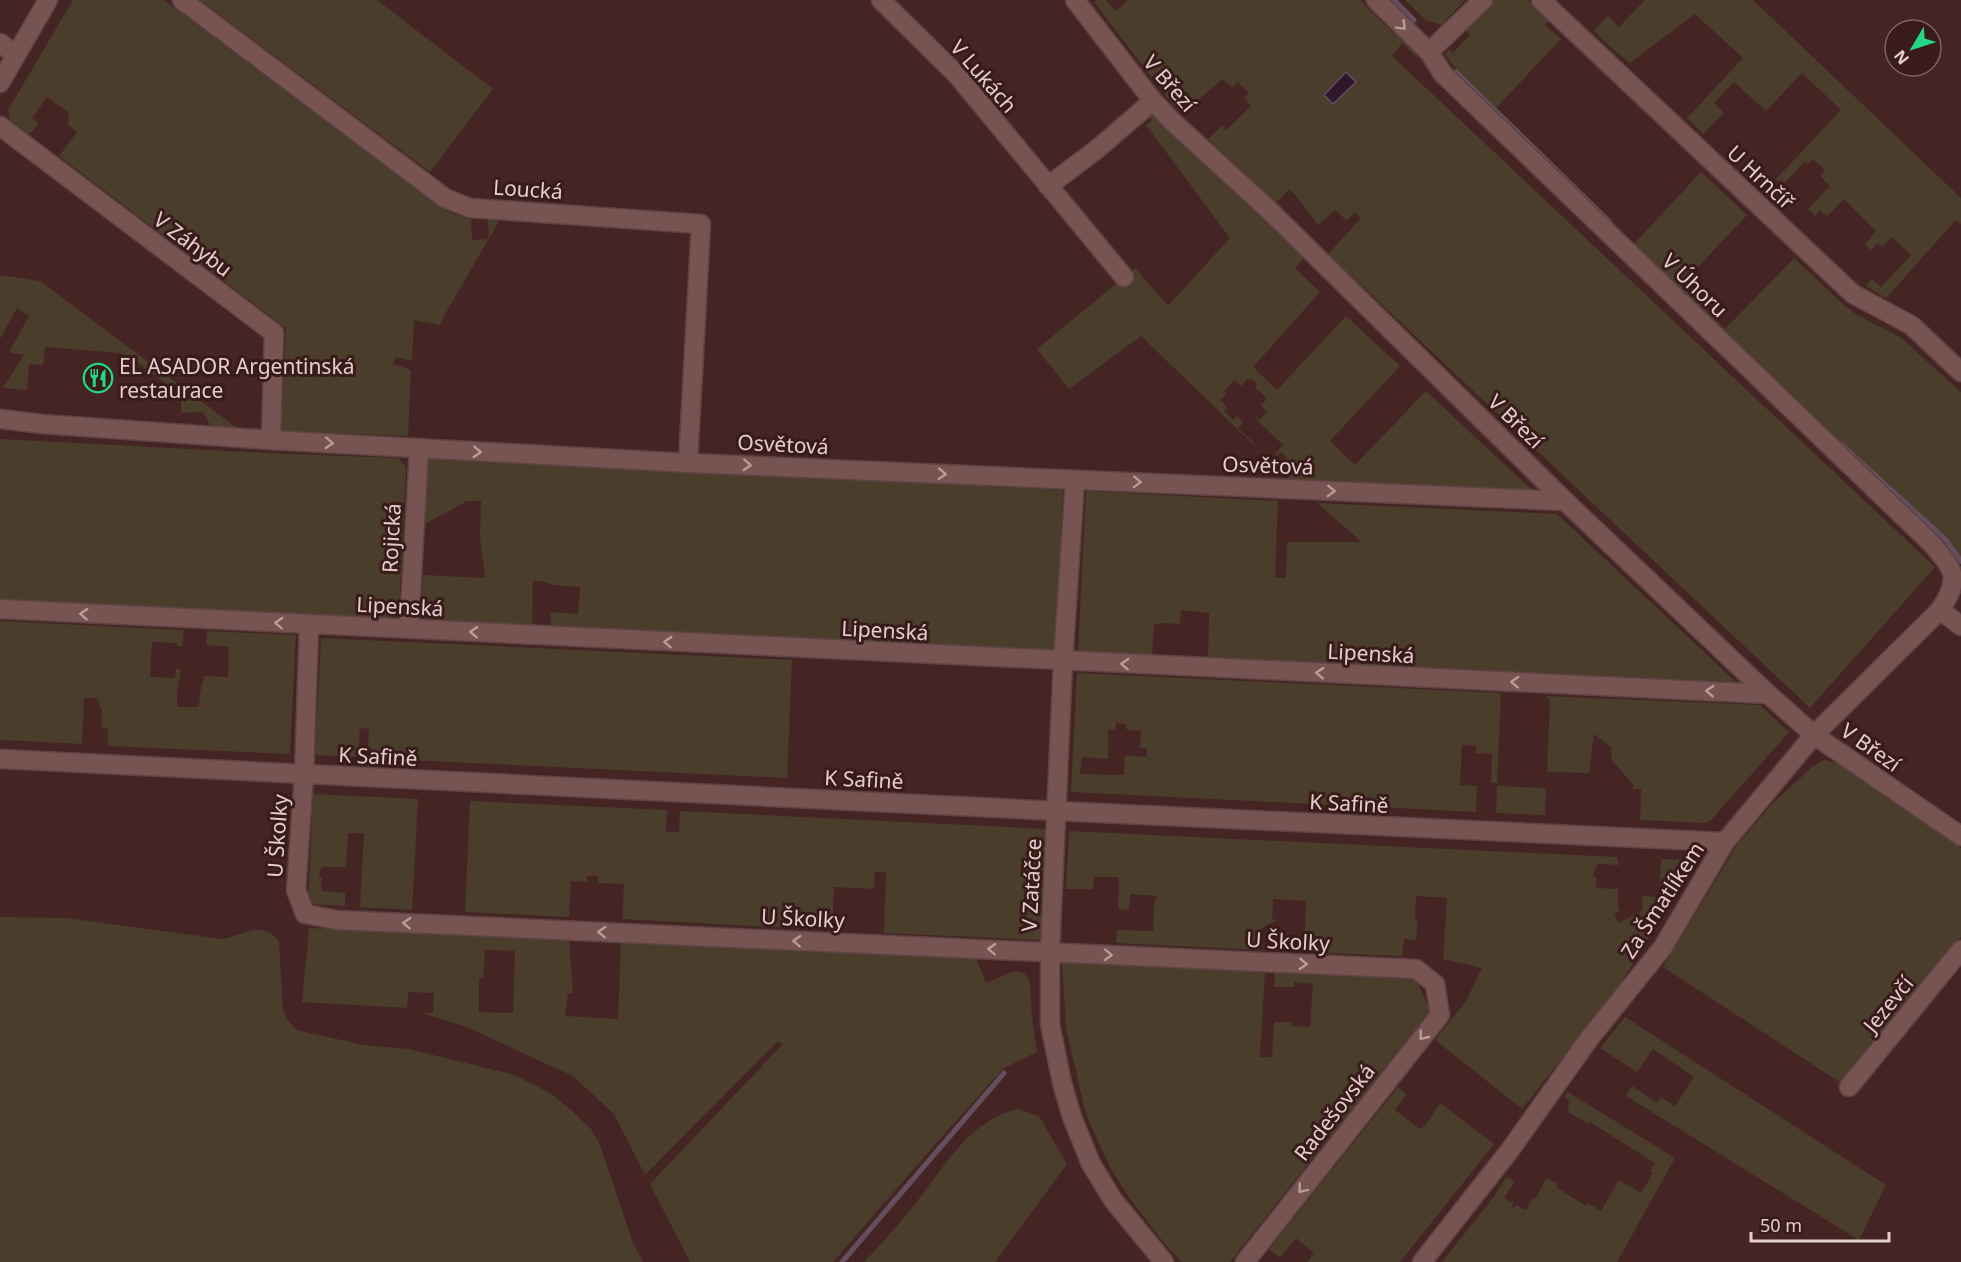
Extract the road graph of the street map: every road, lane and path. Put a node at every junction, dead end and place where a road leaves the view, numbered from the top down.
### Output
1 (48, 0) edge
2 (182, 0) edge
3 (881, 0) edge
4 (1075, 0) edge
5 (1376, 0) edge
6 (1483, 0) edge
7 (1541, 0) edge
8 (0, 43) edge
9 (1429, 52) junction
10 (16, 56) junction
11 (0, 83) edge
12 (1153, 101) junction
13 (0, 126) edge
14 (1048, 186) junction
15 (1124, 277) dead end
16 (1961, 372) edge
17 (0, 419) edge
18 (271, 440) junction
19 (418, 449) junction
20 (688, 463) junction
21 (1075, 480) junction
22 (1565, 501) junction
23 (0, 609) edge
24 (1940, 610) junction
25 (309, 625) junction
26 (1961, 626) edge
27 (409, 629) junction
28 (1063, 661) junction
29 (1768, 694) junction
30 (1814, 735) junction
31 (0, 759) edge
32 (304, 775) junction
33 (1058, 811) junction
34 (1961, 836) edge
35 (1725, 842) junction
36 (1961, 950) edge
37 (1050, 952) junction
38 (1435, 984) joint
39 (1849, 1087) dead end
40 (1164, 1262) edge
41 (1245, 1262) edge
42 (1422, 1262) edge

1 - 10 street
2 - 20 street, Loucká
3 - 14 street, V Lukách
4 - 12 street, V Březí
5 -> 9 street, V Úhoru
6 - 9 street
7 - 16 street, U Hrnčíř
8 - 10 street
9 - 24 street, V Úhoru
10 - 11 street
12 - 14 street
12 - 22 street, V Březí
13 - 18 street, V Záhybu
14 - 15 street, V Lukách
17 - 18 street, Osvětová
18 -> 19 street, Osvětová
19 -> 20 street, Osvětová
19 - 27 street, Rojická
20 -> 21 street, Osvětová
21 -> 22 street, Osvětová
21 - 28 street, V Zatáčce
22 - 29 street, V Březí
25 -> 23 street, Lipenská
24 - 26 street
24 - 30 street, Za Šmatlíkem
25 - 27 street, Lipenská
25 - 32 street
28 -> 27 street, Lipenská
29 -> 28 street, Lipenská
28 - 33 street, V Zatáčce
29 - 30 street, V Březí
30 - 34 street, V Březí
30 - 35 street, Za Šmatlíkem
31 - 32 street, K Safině
32 - 33 street, K Safině
37 -> 32 street, U Školky
33 - 35 street, K Safině
33 - 37 street, V Zatáčce
35 - 42 street, Za Šmatlíkem
36 - 39 street, Jezevčí
37 -> 38 street, U Školky
37 - 40 street, V Zatáčce
38 -> 41 street, Radešovská

